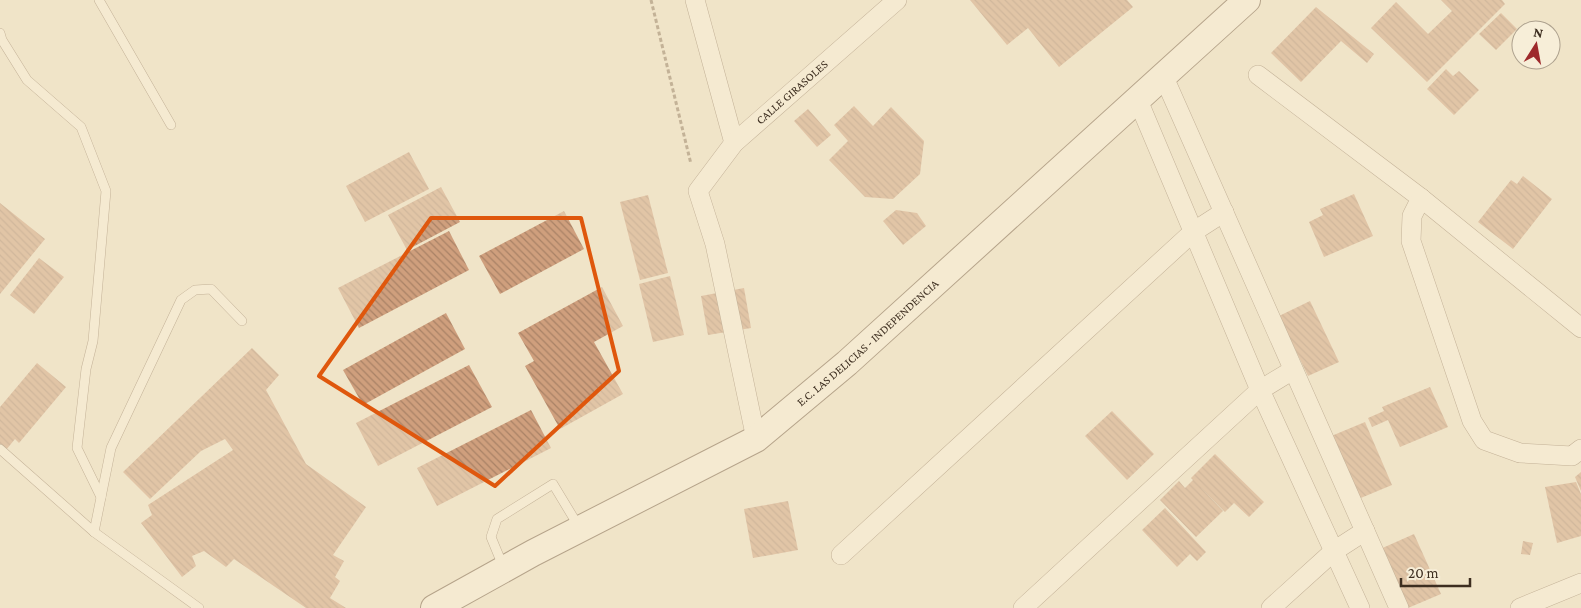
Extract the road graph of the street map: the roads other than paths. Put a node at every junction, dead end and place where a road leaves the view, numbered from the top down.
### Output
1 (99, 0) edge
2 (695, 0) edge
3 (896, 0) edge
4 (1247, 0) edge
5 (0, 32) edge
6 (1163, 75) junction
7 (1258, 75) dead end
8 (1138, 98) junction
9 (171, 125) dead end
10 (734, 143) junction
11 (1421, 198) junction
12 (1224, 212) junction
13 (1193, 232) junction
14 (242, 321) dead end
15 (1581, 328) edge
16 (1294, 370) junction
17 (1260, 390) junction
18 (756, 439) junction
19 (0, 449) edge
20 (1581, 449) edge
21 (101, 497) junction
22 (580, 529) junction
23 (1365, 531) junction
24 (94, 532) junction
25 (1334, 551) junction
26 (841, 555) dead end
27 (504, 569) junction
28 (1581, 583) edge
29 (199, 608) edge
30 (434, 608) edge
31 (1022, 608) edge
32 (1271, 608) edge
33 (1360, 608) edge
34 (1399, 608) edge
35 (1520, 608) edge

1 - 9 lane
2 - 10 street
3 - 10 street, CALLE GIRASOLES
4 - 6 street, E.C. LAS DELICIAS - INDEPENDENCIA
5 - 21 lane
6 - 8 street, E.C. LAS DELICIAS - INDEPENDENCIA
6 - 12 street
7 - 11 street
8 - 13 street
8 - 18 street, E.C. LAS DELICIAS - INDEPENDENCIA
10 - 18 street, CALLE GIRASOLES
11 - 15 street
11 - 20 street
12 - 13 street
12 - 16 street
13 - 17 street
13 - 26 street
14 - 21 lane
16 - 17 street
16 - 23 street
17 - 25 street
17 - 31 street
18 - 22 street, E.C. LAS DELICIAS - INDEPENDENCIA
19 - 24 lane
21 - 24 lane
22 - 27 street, E.C. LAS DELICIAS - INDEPENDENCIA
22 - 27 lane
23 - 25 street
23 - 34 street
24 - 29 lane
25 - 32 street
25 - 33 street
27 - 30 street, E.C. LAS DELICIAS - INDEPENDENCIA
28 - 35 street

